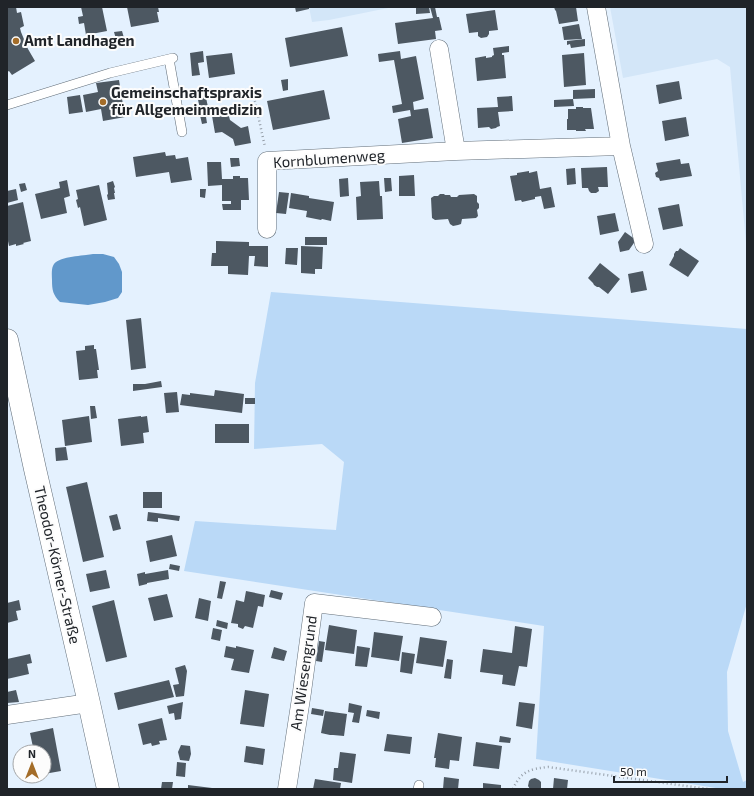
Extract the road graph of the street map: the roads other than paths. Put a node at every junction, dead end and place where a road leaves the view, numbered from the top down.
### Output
1 (596, 7) edge
2 (439, 50) dead end
3 (7, 105) edge
4 (182, 132) dead end
5 (621, 146) junction
6 (456, 151) junction
7 (268, 229) dead end
8 (644, 244) dead end
9 (7, 340) edge
10 (10, 362) edge
11 (432, 617) dead end
12 (89, 703) junction
13 (7, 715) edge
14 (108, 789) edge
15 (287, 789) edge

1 - 5 street
2 - 6 street
3 - 4 lane
5 - 6 street, Kornblumenweg
5 - 8 street
6 - 7 street, Kornblumenweg
9 - 10 street, Theodor-Körner-Straße
10 - 12 street, Theodor-Körner-Straße
11 - 15 street, Am Wiesengrund
12 - 13 street
12 - 14 street, Theodor-Körner-Straße

